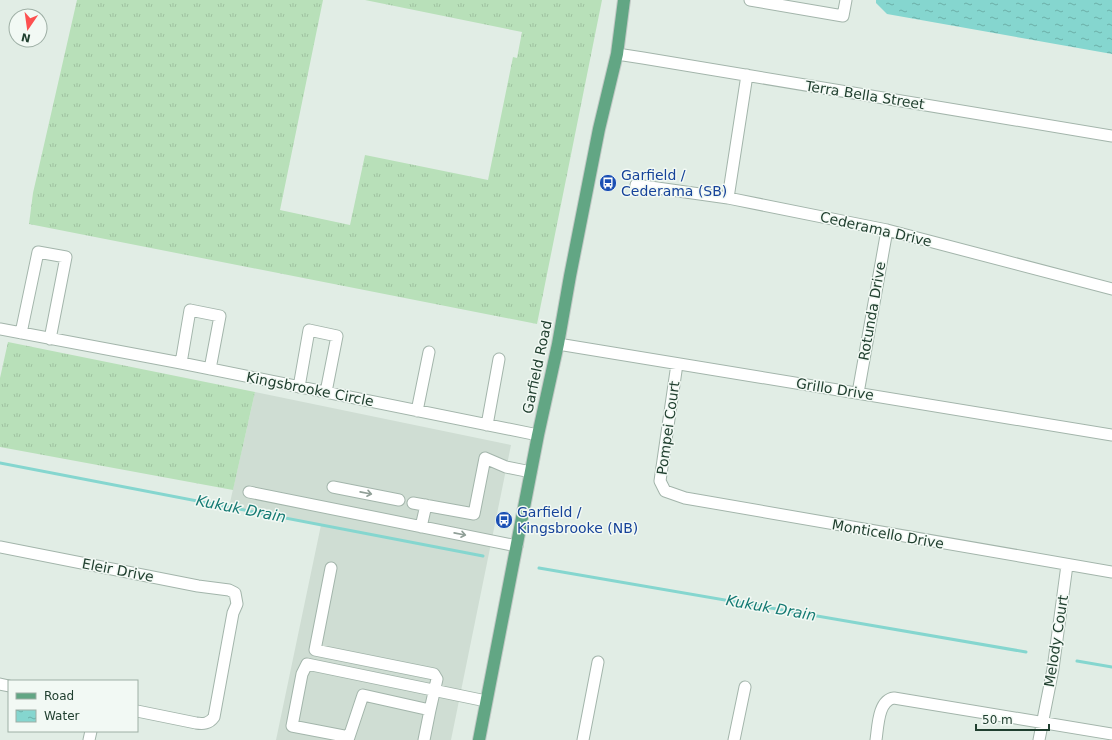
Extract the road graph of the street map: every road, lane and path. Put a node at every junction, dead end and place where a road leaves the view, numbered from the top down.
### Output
1 (624, 0) edge
2 (753, 0) edge
3 (846, 0) edge
4 (617, 54) junction
5 (747, 75) junction
6 (1112, 136) edge
7 (636, 186) dead end
8 (728, 198) junction
9 (887, 230) junction
10 (1112, 289) edge
11 (0, 329) edge
12 (21, 333) junction
13 (50, 339) junction
14 (558, 344) junction
15 (429, 352) dead end
16 (499, 359) dead end
17 (181, 363) junction
18 (677, 364) junction
19 (210, 369) junction
20 (299, 387) junction
21 (326, 392) junction
22 (858, 393) junction
23 (417, 411) junction
24 (487, 425) junction
25 (538, 435) junction
26 (1112, 435) edge
27 (531, 472) junction
28 (332, 487) dead end
29 (665, 491) joint
30 (248, 492) dead end
31 (399, 500) dead end
32 (413, 502) dead end
33 (426, 505) junction
34 (422, 527) junction
35 (516, 546) junction
36 (0, 547) edge
37 (1067, 565) junction
38 (331, 568) dead end
39 (1112, 572) edge
40 (315, 650) junction
41 (369, 661) junction
42 (598, 662) dead end
43 (311, 665) junction
44 (398, 666) junction
45 (365, 676) junction
46 (394, 682) junction
47 (745, 687) dead end
48 (434, 690) junction
49 (486, 701) junction
50 (430, 710) junction
51 (138, 711) edge
52 (1042, 722) junction
53 (1112, 734) edge
54 (424, 740) edge
55 (479, 740) edge
56 (584, 740) edge
57 (734, 740) edge
58 (876, 740) edge
59 (1039, 740) edge

1 - 4 main road, Garfield Road
2 - 3 street
4 - 5 street, Terra Bella Street
4 - 14 main road, Garfield Road
5 - 6 street, Terra Bella Street
5 - 8 street
7 - 8 street, Cederama Drive
8 - 9 street, Cederama Drive
9 - 10 street, Cederama Drive
9 - 22 street, Rotunda Drive
11 - 12 street, Kingsbrooke Circle
12 - 13 street, Kingsbrooke Circle
12 - 13 street
13 - 17 street, Kingsbrooke Circle
14 - 18 street, Grillo Drive
14 - 25 main road, Garfield Road
15 - 23 street
16 - 24 street
17 - 19 street, Kingsbrooke Circle
17 - 19 street
18 - 22 street, Grillo Drive
18 - 29 street, Pompei Court
19 - 20 street, Kingsbrooke Circle
20 - 21 street, Kingsbrooke Circle
20 - 21 street
21 - 23 street, Kingsbrooke Circle
22 - 26 street, Grillo Drive
23 - 24 street, Kingsbrooke Circle
24 - 25 street, Kingsbrooke Circle
25 - 27 main road, Garfield Road
27 - 33 street
27 - 35 main road, Garfield Road
28 -> 31 street
29 - 37 street, Monticello Drive
30 - 34 street
32 - 33 street
33 - 34 street
34 -> 35 street
35 - 49 main road, Garfield Road
36 - 51 street, Eleir Drive
37 - 39 street, Monticello Drive
37 - 52 street, Melody Court
38 - 40 street
40 - 41 street
40 - 43 street
41 - 44 street
41 - 45 street
42 - 56 street
43 - 45 street
43 - 50 street
44 - 46 street
44 - 48 street
45 - 46 street
46 - 48 street
47 - 57 street
48 - 49 street
48 - 50 street
49 - 55 main road, Garfield Road
50 - 54 street
52 - 53 street
52 - 58 street
52 - 59 street, Melody Court

